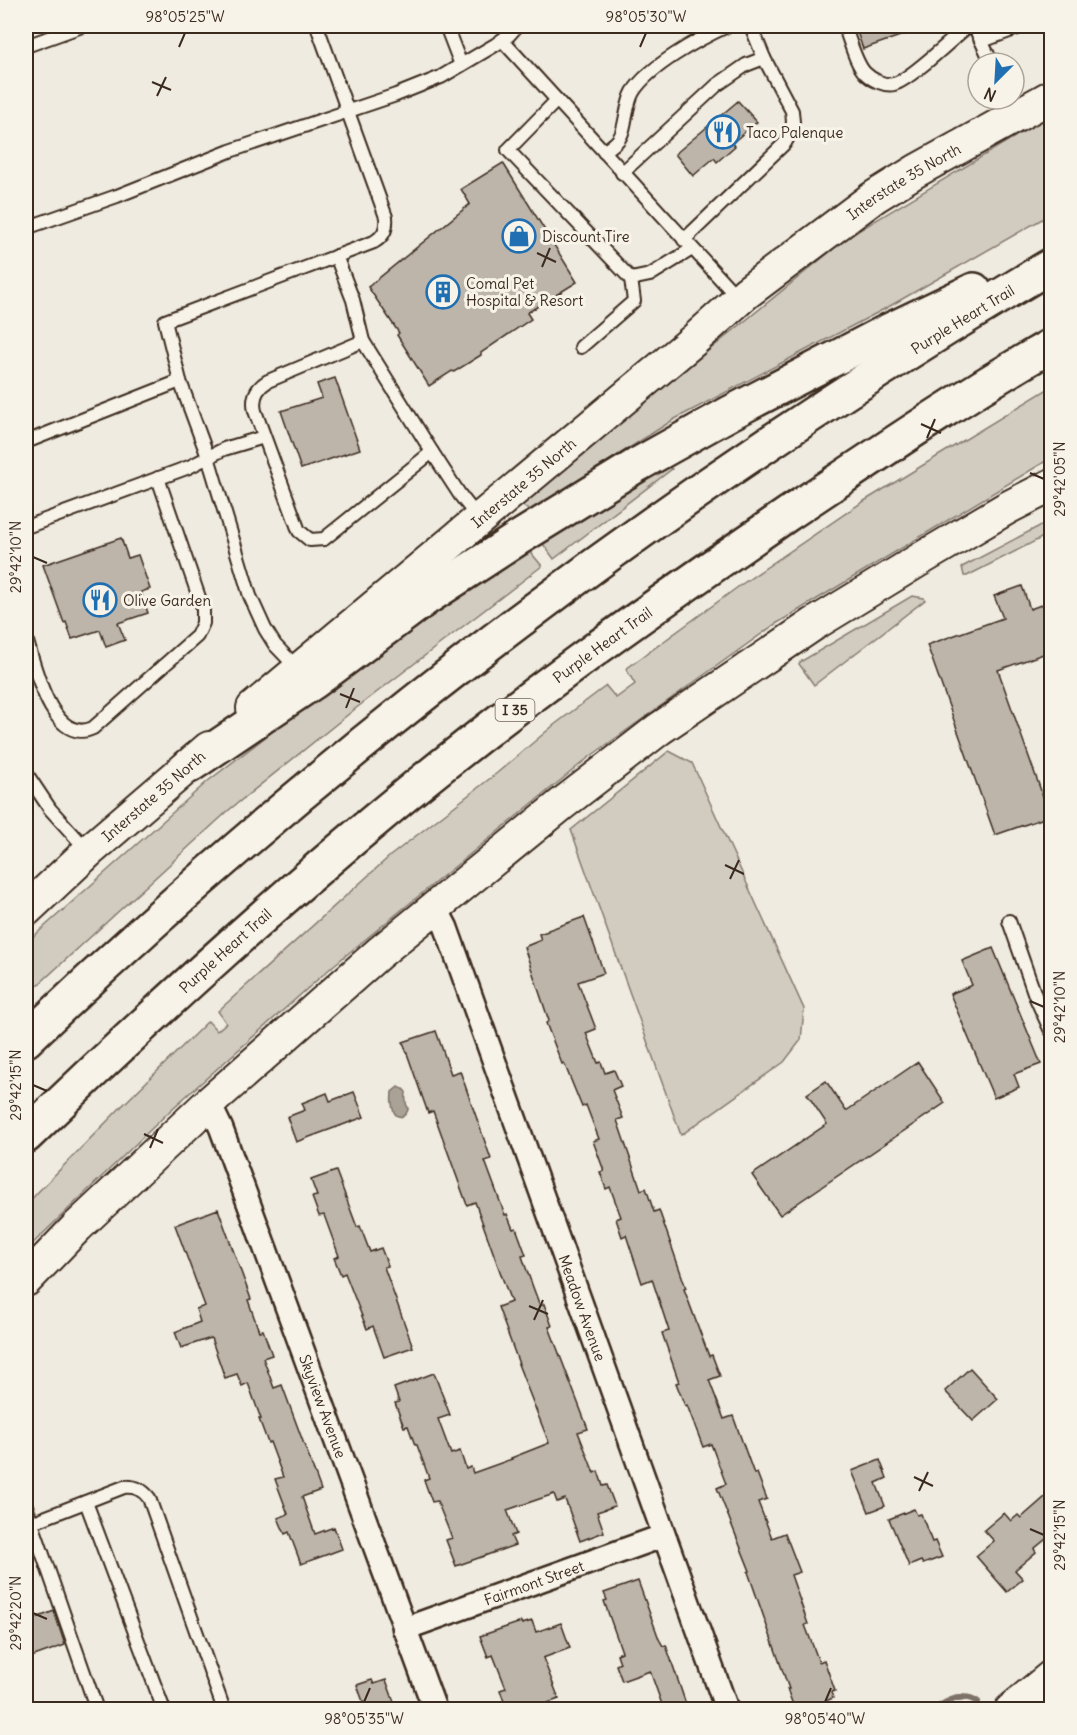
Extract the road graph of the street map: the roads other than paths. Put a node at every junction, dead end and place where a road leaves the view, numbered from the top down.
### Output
1 (82, 26) edge
2 (317, 26) edge
3 (446, 26) edge
4 (517, 26) edge
5 (727, 26) edge
6 (751, 26) edge
7 (844, 26) edge
8 (968, 26) edge
9 (974, 26) edge
10 (1023, 26) edge
11 (502, 40) junction
12 (982, 41) junction
13 (26, 46) edge
14 (987, 51) edge
15 (764, 58) junction
16 (461, 65) junction
17 (1052, 96) edge
18 (557, 100) junction
19 (347, 111) junction
20 (604, 152) junction
21 (622, 173) junction
22 (26, 228) edge
23 (688, 244) junction
24 (1052, 254) edge
25 (336, 256) junction
26 (1052, 265) edge
27 (631, 279) junction
28 (739, 299) junction
29 (363, 342) junction
30 (1052, 345) edge
31 (581, 347) dead end
32 (180, 381) junction
33 (264, 437) junction
34 (26, 442) edge
35 (432, 452) junction
36 (208, 457) junction
37 (158, 478) junction
38 (1052, 485) edge
39 (479, 519) junction
40 (26, 526) edge
41 (26, 638) edge
42 (298, 670) junction
43 (189, 766) junction
44 (26, 773) edge
45 (89, 852) junction
46 (436, 908) junction
47 (26, 910) edge
48 (1009, 921) dead end
49 (1052, 1030) edge
50 (26, 1040) edge
51 (209, 1103) junction
52 (26, 1136) edge
53 (26, 1280) edge
54 (86, 1502) junction
55 (26, 1506) edge
56 (31, 1523) junction
57 (663, 1536) junction
58 (404, 1629) junction
59 (1052, 1676) edge
60 (97, 1710) edge
61 (164, 1710) edge
62 (224, 1710) edge
63 (435, 1710) edge
64 (727, 1710) edge
65 (1011, 1710) edge

1 - 13 lane
2 - 19 lane
3 - 16 lane
4 - 11 lane
5 - 20 lane
6 - 15 lane
7 - 8 lane
9 - 12 lane
10 - 12 lane
11 - 16 lane
11 - 18 lane
12 - 14 lane
15 - 21 lane
15 - 23 lane
16 - 19 lane
17 - 28 main road, Interstate 35 North
18 - 20 lane
18 - 27 lane
19 - 22 lane
19 - 25 lane
20 - 21 lane
21 - 23 lane
23 - 27 lane
23 - 28 lane
24 - 43 highway
25 - 29 lane
25 - 32 lane
26 - 50 highway, Purple Heart Trail
27 - 31 lane
28 - 39 main road, Interstate 35 North
29 - 33 lane
29 - 35 lane
30 - 52 highway, Purple Heart Trail / I 35
32 - 34 lane
32 - 36 lane
33 - 35 lane
33 - 36 lane
35 - 39 lane
36 - 37 lane
36 - 42 lane
37 - 40 lane
37 - 41 lane
38 - 46 main road
39 - 42 main road, Interstate 35 North
42 - 43 main road, Interstate 35 North
43 - 45 main road, Interstate 35 North
44 - 45 lane
45 - 47 main road, Interstate 35 North
46 - 51 main road
46 - 57 street, Meadow Avenue
48 - 49 lane
51 - 53 main road
51 - 58 street, Skyview Avenue
54 - 56 lane
54 - 61 lane
54 - 62 lane
55 - 56 lane
56 - 60 lane
57 - 58 street, Fairmont Street
57 - 64 street, Meadow Avenue
58 - 63 street, Skyview Avenue
59 - 65 main road

